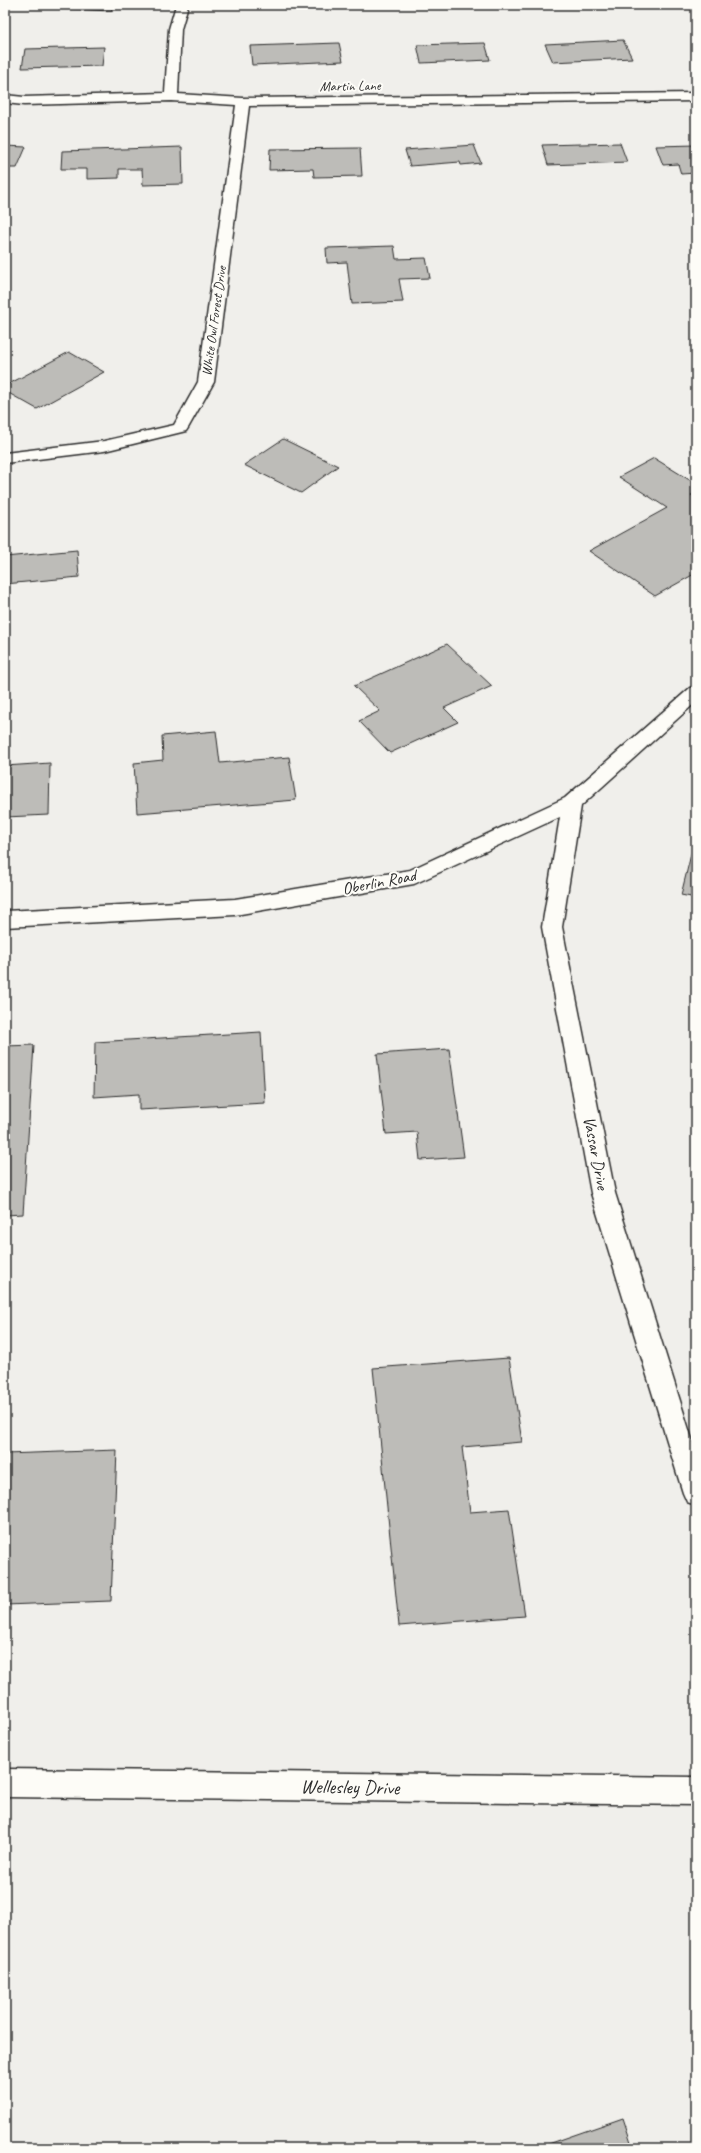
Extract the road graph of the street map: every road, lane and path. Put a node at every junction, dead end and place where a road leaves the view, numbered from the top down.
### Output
1 (182, 5) edge
2 (696, 97) edge
3 (171, 98) junction
4 (5, 99) edge
5 (243, 102) junction
6 (5, 458) edge
7 (696, 692) edge
8 (572, 803) junction
9 (5, 919) edge
10 (696, 1493) edge
11 (5, 1783) edge
12 (696, 1791) edge

1 - 3 street
2 - 5 street, Martin Lane
3 - 4 street, Martin Lane
3 - 5 street, Martin Lane
5 - 6 street, White Owl Forest Drive
7 - 8 street, Oberlin Road
8 - 9 street, Oberlin Road
8 - 10 street, Vassar Drive
11 - 12 street, Wellesley Drive

